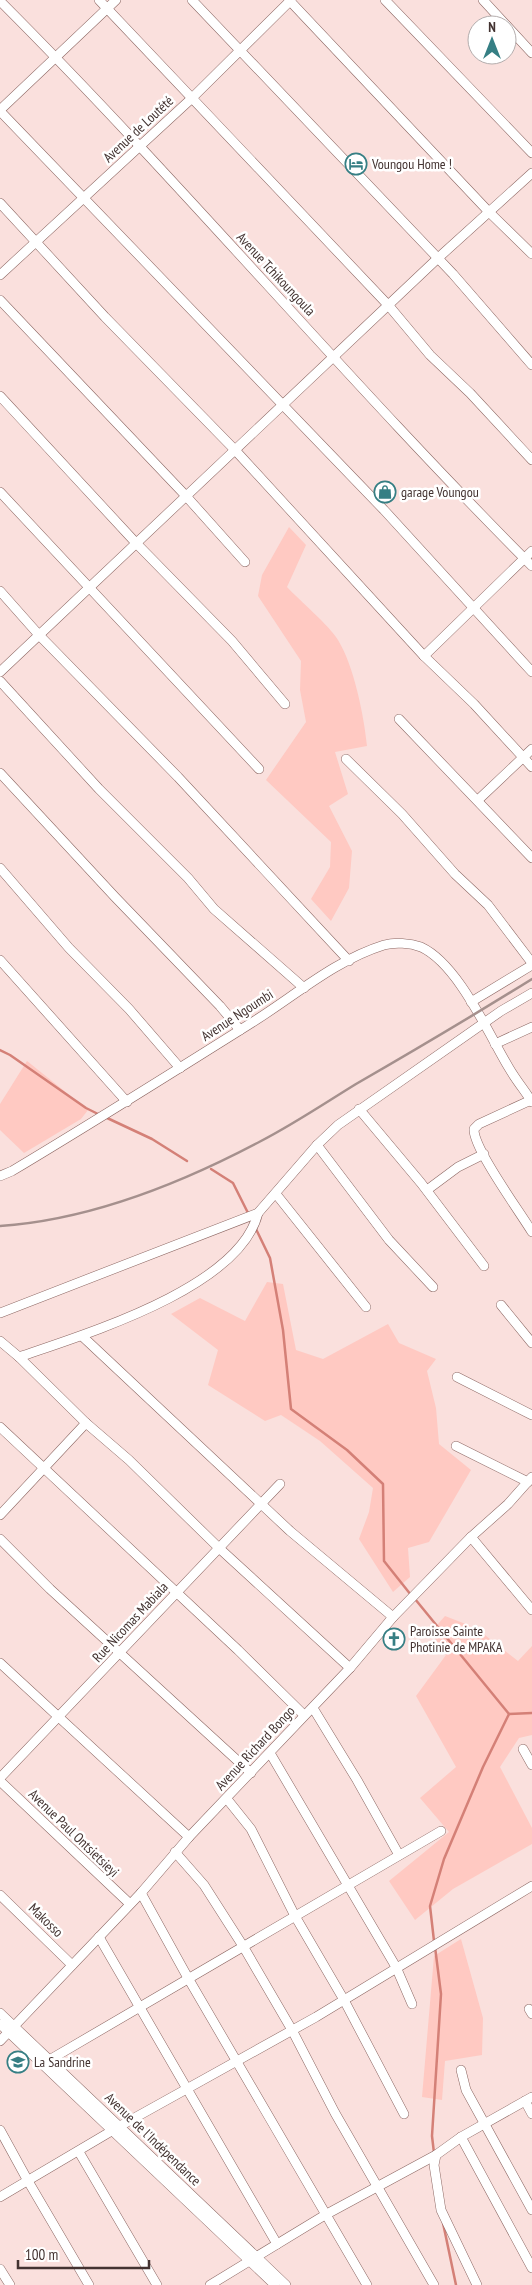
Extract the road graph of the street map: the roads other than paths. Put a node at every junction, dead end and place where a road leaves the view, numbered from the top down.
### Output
1 (99, 0) edge
2 (116, 0) edge
3 (192, 0) edge
4 (290, 0) edge
5 (385, 0) edge
6 (483, 0) edge
7 (0, 1) edge
8 (107, 8) junction
9 (497, 15) edge
10 (517, 37) edge
11 (239, 50) junction
12 (532, 53) edge
13 (56, 57) junction
14 (191, 99) junction
15 (0, 110) edge
16 (138, 146) junction
17 (532, 153) edge
18 (532, 174) edge
19 (85, 198) junction
20 (0, 203) edge
21 (489, 212) junction
22 (36, 241) junction
23 (532, 254) edge
24 (437, 259) junction
25 (0, 275) edge
26 (0, 300) edge
27 (389, 306) junction
28 (334, 356) junction
29 (532, 366) edge
30 (0, 396) edge
31 (282, 406) junction
32 (235, 450) junction
33 (532, 460) edge
34 (0, 492) edge
35 (186, 496) junction
36 (136, 544) junction
37 (532, 551) edge
38 (524, 558) junction
39 (245, 562) dead end
40 (532, 566) edge
41 (89, 588) junction
42 (0, 592) edge
43 (472, 609) junction
44 (39, 636) junction
45 (424, 656) junction
46 (0, 672) edge
47 (532, 672) edge
48 (0, 680) edge
49 (285, 704) dead end
50 (399, 719) dead end
51 (532, 749) edge
52 (524, 757) junction
53 (346, 759) dead end
54 (532, 766) edge
55 (259, 769) dead end
56 (0, 773) edge
57 (478, 800) junction
58 (532, 858) edge
59 (0, 868) edge
60 (0, 960) edge
61 (349, 961) junction
62 (532, 964) edge
63 (304, 988) junction
64 (532, 993) edge
65 (471, 1002) junction
66 (483, 1024) junction
67 (532, 1027) edge
68 (240, 1030) junction
69 (495, 1044) junction
70 (180, 1068) junction
71 (531, 1101) edge
72 (127, 1102) junction
73 (359, 1109) junction
74 (316, 1145) junction
75 (484, 1154) junction
76 (0, 1176) edge
77 (427, 1190) junction
78 (276, 1194) junction
79 (258, 1213) junction
80 (532, 1232) edge
81 (484, 1266) dead end
82 (433, 1286) dead end
83 (501, 1305) dead end
84 (366, 1307) dead end
85 (0, 1313) edge
86 (82, 1336) junction
87 (0, 1341) edge
88 (532, 1343) edge
89 (19, 1357) junction
90 (457, 1377) dead end
91 (532, 1415) edge
92 (86, 1423) junction
93 (0, 1427) edge
94 (456, 1446) dead end
95 (44, 1468) junction
96 (530, 1480) edge
97 (280, 1484) dead end
98 (261, 1503) junction
99 (0, 1515) edge
100 (471, 1537) junction
101 (0, 1539) edge
102 (218, 1548) junction
103 (177, 1592) junction
104 (532, 1610) edge
105 (393, 1617) junction
106 (119, 1654) junction
107 (0, 1664) edge
108 (350, 1668) junction
109 (313, 1708) junction
110 (304, 1715) junction
111 (58, 1719) junction
112 (523, 1749) dead end
113 (270, 1753) junction
114 (532, 1765) edge
115 (251, 1773) junction
116 (0, 1780) edge
117 (227, 1799) junction
118 (441, 1832) dead end
119 (189, 1837) junction
120 (175, 1852) junction
121 (399, 1855) junction
122 (347, 1886) junction
123 (532, 1886) edge
124 (141, 1893) junction
125 (0, 1895) edge
126 (130, 1904) junction
127 (295, 1916) junction
128 (99, 1937) junction
129 (243, 1946) junction
130 (72, 1965) junction
131 (396, 1968) junction
132 (188, 1978) junction
133 (344, 2000) junction
134 (412, 2004) dead end
135 (139, 2007) junction
136 (0, 2012) edge
137 (0, 2024) edge
138 (11, 2029) junction
139 (292, 2030) junction
140 (0, 2041) edge
141 (51, 2059) junction
142 (237, 2061) junction
143 (461, 2070) dead end
144 (186, 2090) junction
145 (529, 2099) edge
146 (404, 2114) dead end
147 (532, 2114) edge
148 (486, 2124) junction
149 (117, 2129) junction
150 (0, 2130) edge
151 (461, 2138) junction
152 (79, 2152) junction
153 (436, 2155) junction
154 (28, 2181) junction
155 (377, 2186) junction
156 (0, 2197) edge
157 (532, 2210) edge
158 (325, 2215) junction
159 (277, 2244) junction
160 (252, 2258) junction
161 (532, 2268) edge
162 (0, 2269) edge
163 (225, 2281) edge
164 (10, 2285) edge
165 (89, 2285) edge
166 (157, 2285) edge
167 (210, 2285) edge
168 (275, 2285) edge
169 (286, 2285) edge
170 (367, 2285) edge
171 (434, 2285) edge
172 (477, 2285) edge

1 - 8 street
2 - 8 street
3 - 11 street
4 - 11 street, Avenue de Loutété
4 - 21 street
5 - 17 street
6 - 9 street
7 - 13 street, Avenue Tchikoungoula
8 - 13 street
8 - 14 street
10 - 12 street
11 - 14 street, Avenue de Loutété
11 - 24 street
13 - 15 street
13 - 16 street, Avenue Tchikoungoula
14 - 16 street, Avenue de Loutété
14 - 27 street
15 - 19 street
16 - 19 street, Avenue de Loutété
16 - 28 street, Avenue Tchikoungoula
18 - 21 street
19 - 22 street, Avenue de Loutété
19 - 31 street
20 - 22 street
21 - 23 street
21 - 24 street
22 - 25 street, Avenue de Loutété
22 - 32 street
24 - 27 street
24 - 29 street
26 - 35 street
27 - 28 street
27 - 33 street
28 - 31 street
28 - 38 street, Avenue Tchikoungoula
30 - 36 street
31 - 32 street
31 - 43 street
32 - 35 street
32 - 45 street
34 - 41 street
35 - 36 street
35 - 39 street
36 - 41 street
36 - 49 street
37 - 38 street
38 - 40 street, Avenue Tchikoungoula
38 - 43 street
41 - 44 street
41 - 55 street
42 - 44 street
43 - 45 street
43 - 47 street
44 - 46 street
44 - 61 street
45 - 52 street
48 - 63 street
50 - 57 street
51 - 52 street
52 - 54 street
52 - 57 street
53 - 62 street
56 - 68 street
57 - 58 street
59 - 70 street
60 - 72 street
61 - 63 street, Avenue Ngoumbi
61 - 65 street, Avenue Ngoumbi
62 - 65 street
63 - 68 street, Avenue Ngoumbi
64 - 66 street
65 - 66 street, Avenue Ngoumbi
66 - 69 street
66 - 73 street
67 - 69 street
68 - 70 street, Avenue Ngoumbi
69 - 71 street
70 - 72 street, Avenue Ngoumbi
71 - 75 street
72 - 76 street, Avenue Ngoumbi
73 - 74 street
73 - 77 street
74 - 78 street
74 - 82 street
75 - 77 street
75 - 80 street
77 - 81 street
78 - 79 street
78 - 84 street
79 - 85 street
79 - 86 street
83 - 88 street
86 - 89 street
86 - 98 street
87 - 89 street
89 - 92 street
90 - 91 street
92 - 95 street
92 - 102 street
93 - 95 street
94 - 96 street
95 - 99 street
95 - 103 street
96 - 100 street, Avenue Richard Bongo
97 - 98 street, Rue Nicomas Mabiala
98 - 102 street, Rue Nicomas Mabiala
98 - 105 street
100 - 104 street
100 - 105 street, Avenue Richard Bongo
101 - 106 street
102 - 103 street, Rue Nicomas Mabiala
102 - 108 street
103 - 106 street, Rue Nicomas Mabiala
103 - 110 street
105 - 108 street, Avenue Richard Bongo
106 - 111 street, Rue Nicomas Mabiala
106 - 115 street
107 - 111 street
108 - 109 street, Avenue Richard Bongo
109 - 110 street, Avenue Richard Bongo
109 - 121 street
110 - 113 street, Avenue Richard Bongo
111 - 116 street, Rue Nicomas Mabiala
111 - 119 street
112 - 114 street
113 - 115 street, Avenue Richard Bongo
113 - 122 street
115 - 117 street, Avenue Richard Bongo
116 - 126 street, Avenue Paul Ontsietsieyi
117 - 119 street, Avenue Richard Bongo
117 - 127 street
118 - 121 street
119 - 120 street, Avenue Richard Bongo
120 - 124 street, Avenue Richard Bongo
120 - 129 street
121 - 122 street
122 - 127 street
122 - 131 street
123 - 131 street
124 - 126 street, Avenue Richard Bongo
124 - 132 street
125 - 130 street, Makosso
126 - 128 street, Avenue Richard Bongo
127 - 129 street
127 - 133 street
128 - 130 street, Avenue Richard Bongo
128 - 135 street
129 - 132 street
129 - 139 street
130 - 138 street, Avenue Richard Bongo
131 - 133 street
131 - 134 street
132 - 135 street
132 - 142 street
133 - 139 street
133 - 146 street
135 - 141 street
135 - 144 street
136 - 138 street, Avenue de l'Indépendance
137 - 138 street, Avenue de l'Indépendance
138 - 140 street, Avenue Richard Bongo
138 - 141 street, Avenue de l'Indépendance
138 - 149 street, Avenue de l'Indépendance
139 - 142 street
139 - 155 street
141 - 149 street, Avenue de l'Indépendance
142 - 144 street
142 - 158 street
143 - 148 street
144 - 149 street
144 - 159 street
145 - 147 street
145 - 148 street
148 - 151 street
148 - 157 street
149 - 152 street
149 - 160 street, Avenue de l'Indépendance
150 - 154 street
151 - 153 street
151 - 161 street
152 - 154 street
152 - 166 street
153 - 155 street
153 - 172 street
154 - 156 street
154 - 165 street
155 - 158 street
155 - 171 street
158 - 159 street
158 - 170 street
159 - 160 street
160 - 163 street
160 - 168 street, Avenue de l'Indépendance
160 - 169 street, Avenue de l'Indépendance
162 - 164 street
163 - 167 street

